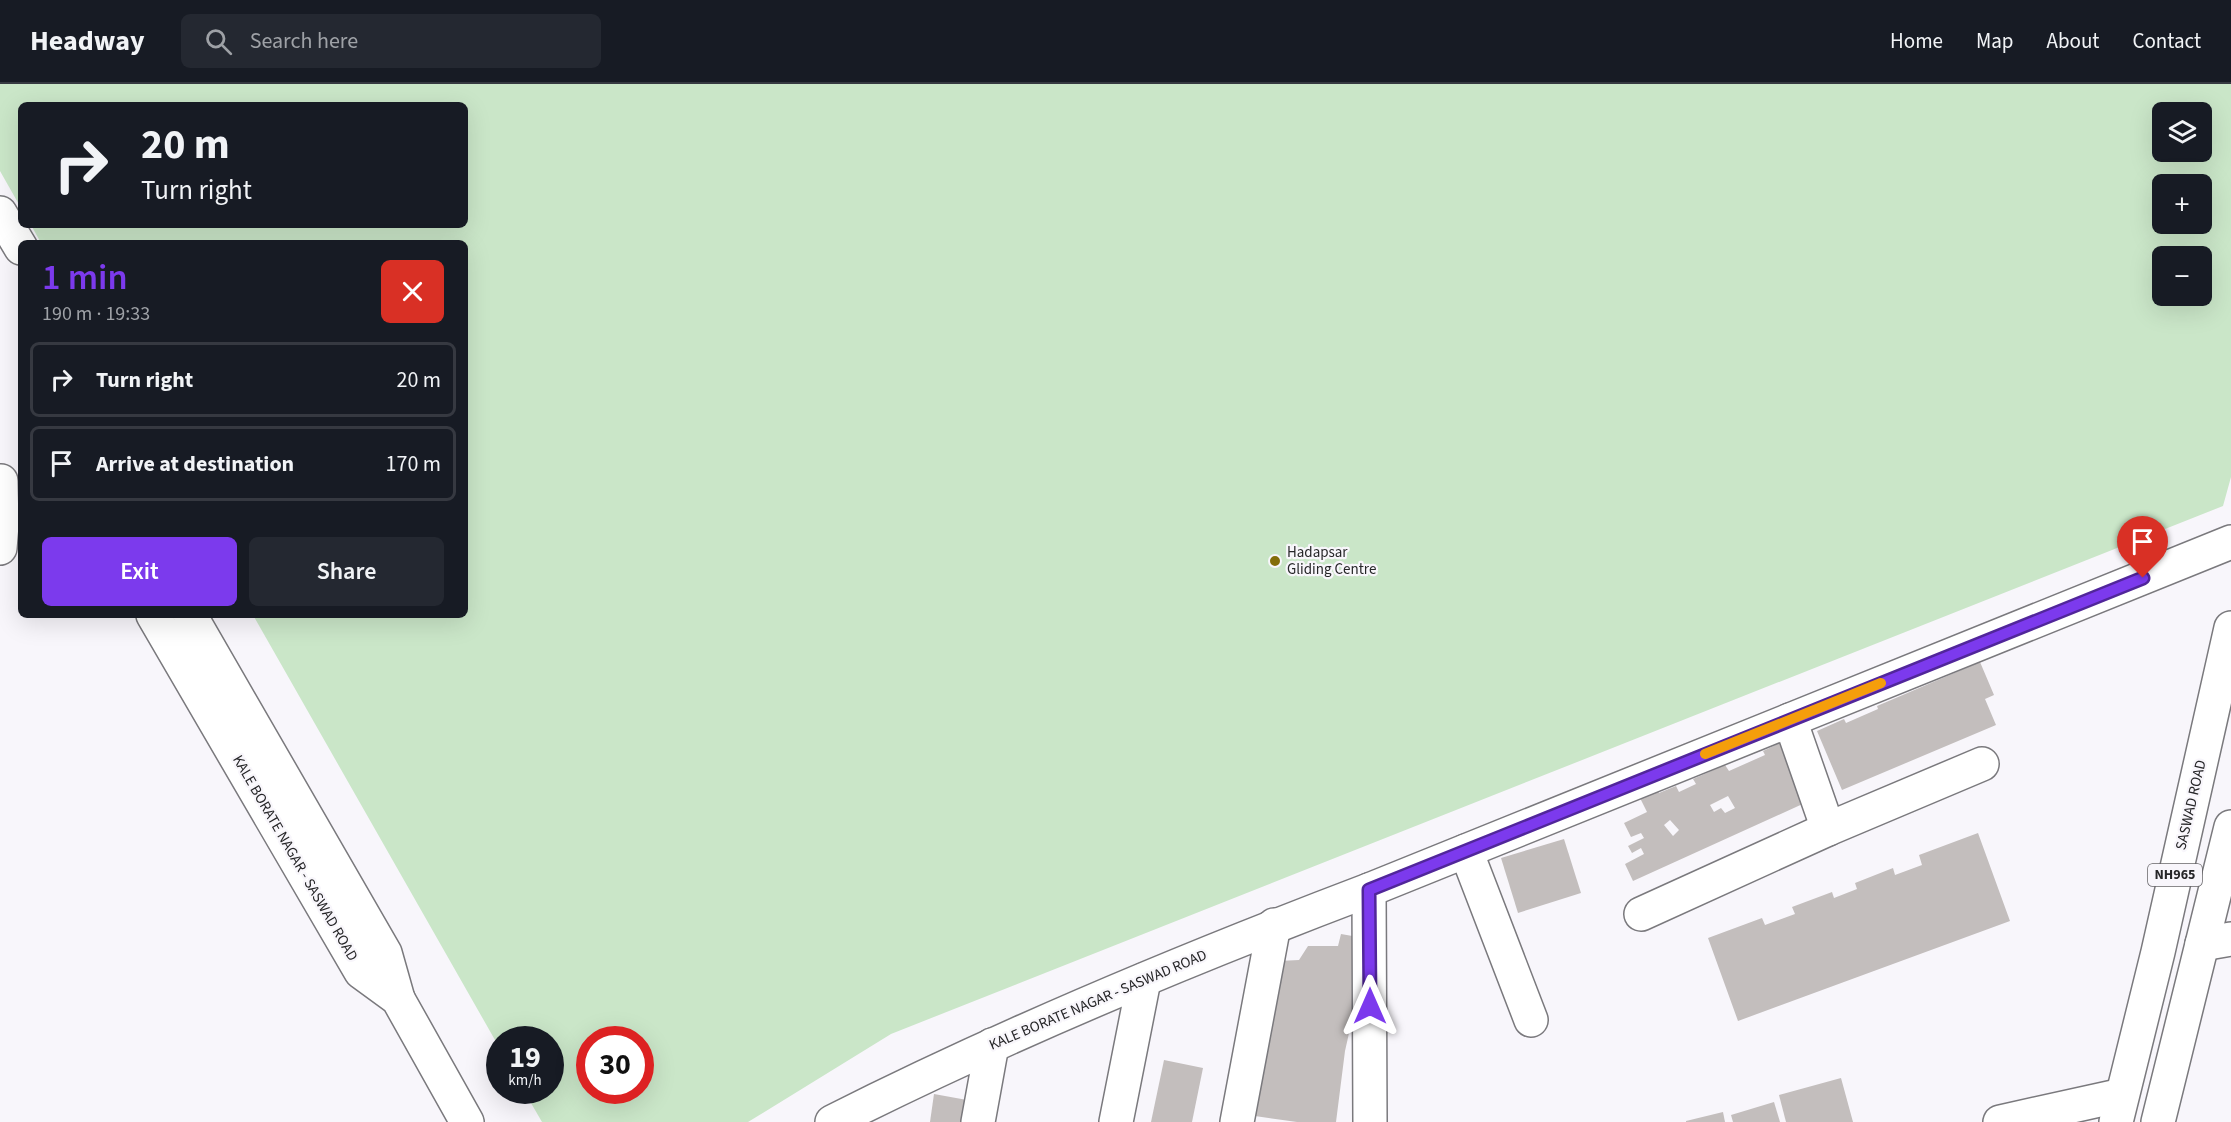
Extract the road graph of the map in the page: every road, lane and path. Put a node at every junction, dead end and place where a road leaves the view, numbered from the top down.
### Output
1 (0, 213) edge
2 (18, 243) edge
3 (7, 482) edge
4 (2231, 542) edge
5 (0, 548) edge
6 (18, 555) edge
7 (155, 618) edge
8 (192, 618) edge
9 (2231, 628) edge
10 (1790, 720) junction
11 (1982, 764) dead end
12 (2231, 827) edge
13 (1828, 829) junction
14 (1466, 851) junction
15 (1369, 890) junction
16 (1641, 914) dead end
17 (1274, 925) junction
18 (2217, 941) edge
19 (1144, 981) junction
20 (398, 999) junction
21 (1531, 1020) dead end
22 (992, 1045) junction
23 (2119, 1109) edge
24 (866, 1113) edge
25 (467, 1122) edge
26 (832, 1122) edge
27 (978, 1122) edge
28 (1116, 1122) edge
29 (1237, 1122) edge
30 (1370, 1122) edge
31 (2001, 1122) edge
32 (2158, 1122) edge

1 - 2 main road
3 - 5 main road
4 - 10 main road, KALE BORATE NAGAR - SASWAD ROAD
5 - 6 main road
7 - 20 main road, KALE BORATE NAGAR - SASWAD ROAD
8 - 20 main road
9 - 23 main road, SASWAD ROAD / NH965
10 - 13 main road
10 - 14 main road, KALE BORATE NAGAR - SASWAD ROAD
11 - 13 main road
12 - 18 main road, NH965
13 - 16 main road
14 - 15 main road, KALE BORATE NAGAR - SASWAD ROAD
14 - 21 main road
15 - 17 main road, KALE BORATE NAGAR - SASWAD ROAD
15 - 30 main road
17 - 19 main road, KALE BORATE NAGAR - SASWAD ROAD
17 - 29 main road
18 - 32 main road, NH965
19 - 22 main road, KALE BORATE NAGAR - SASWAD ROAD
19 - 28 main road
20 - 25 main road, KALE BORATE NAGAR - SASWAD ROAD
22 - 24 main road, KALE BORATE NAGAR - SASWAD ROAD
22 - 27 main road
23 - 31 main road
24 - 26 main road, KALE BORATE NAGAR - SASWAD ROAD

